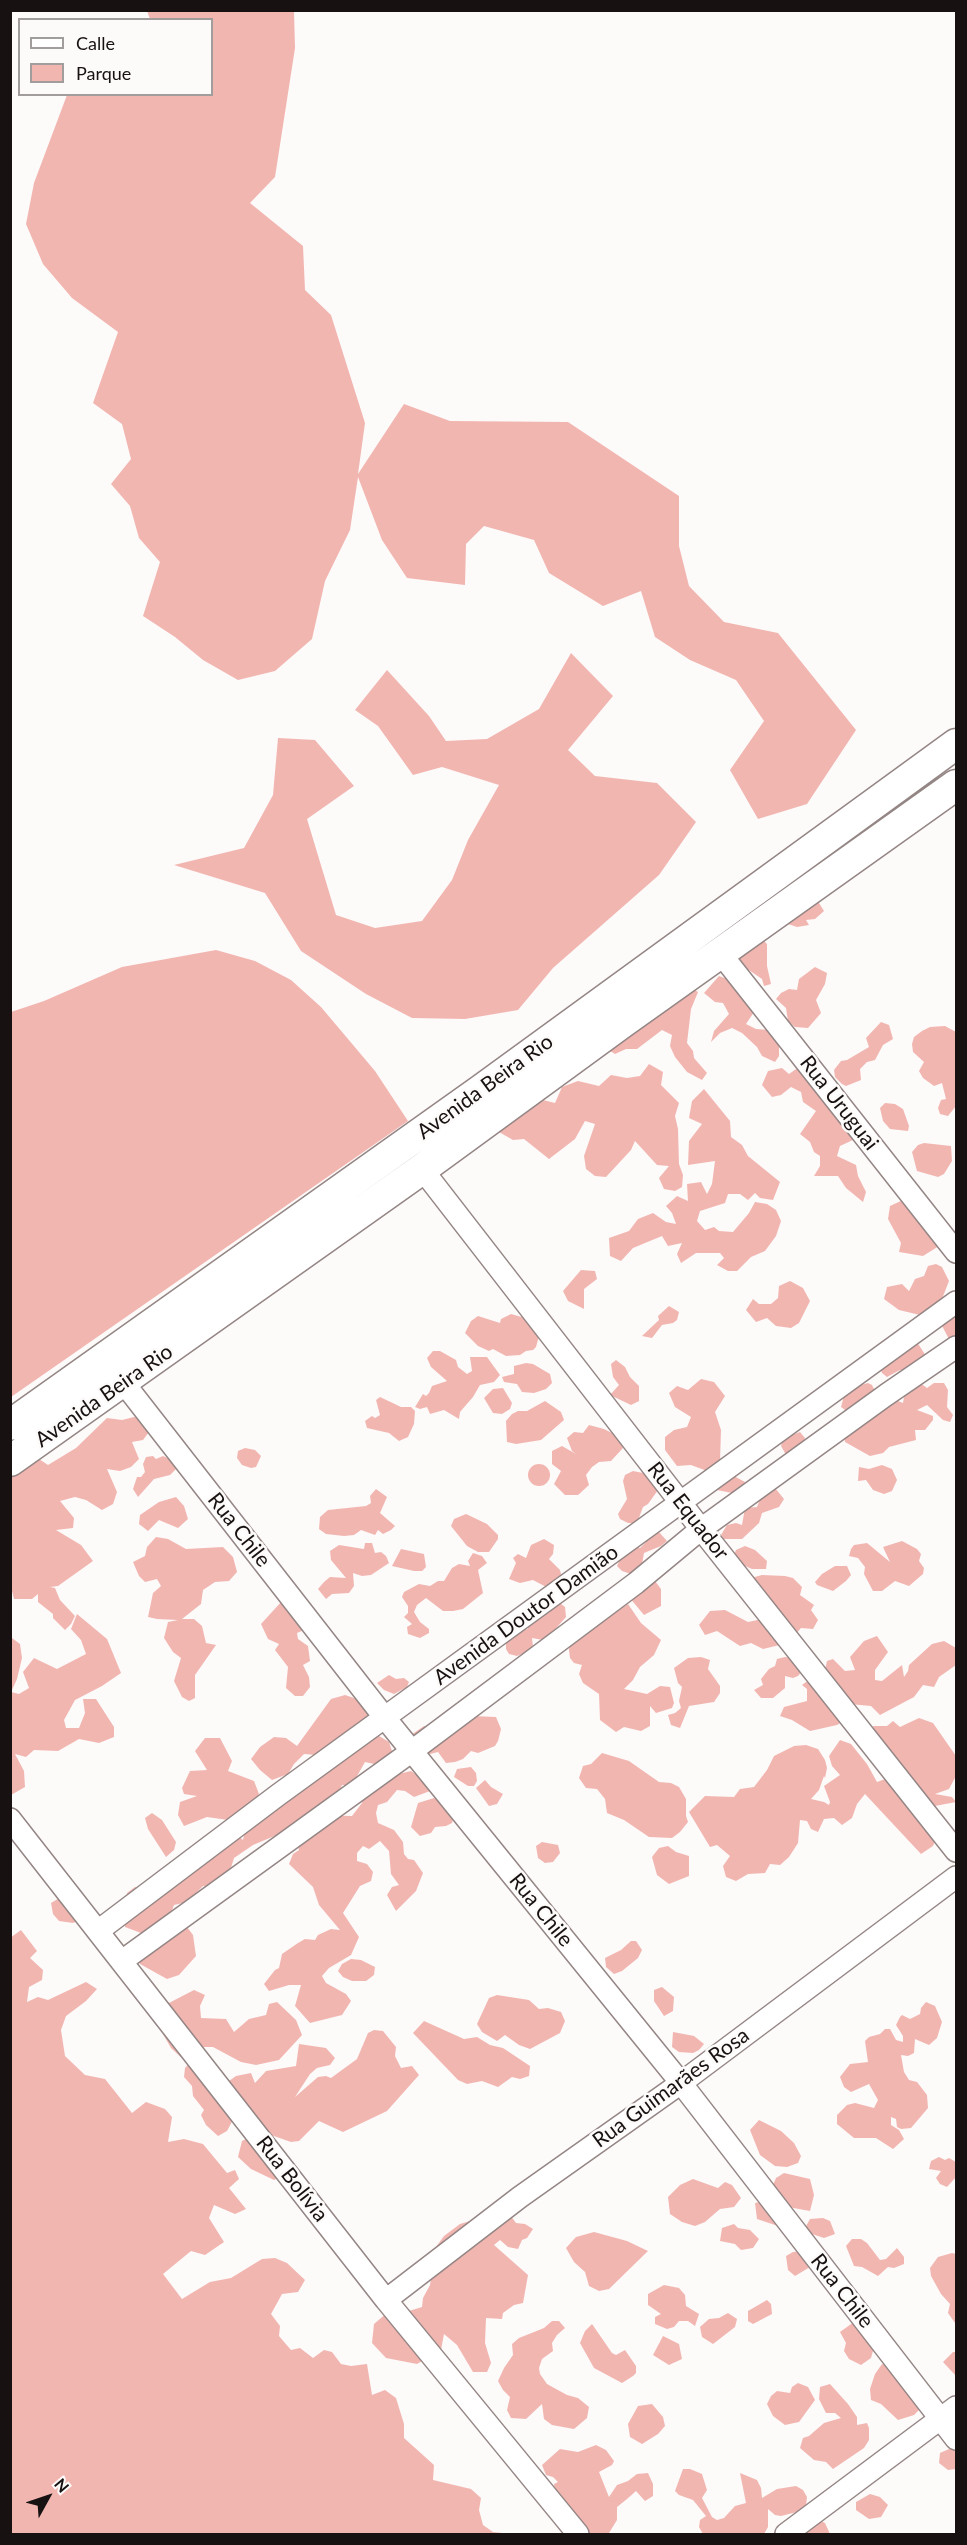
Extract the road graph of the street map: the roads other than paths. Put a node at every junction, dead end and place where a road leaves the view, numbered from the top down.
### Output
1 (957, 744) edge
2 (957, 784) edge
3 (720, 954) junction
4 (422, 1169) junction
5 (957, 1252) edge
6 (957, 1302) edge
7 (957, 1347) edge
8 (123, 1382) junction
9 (10, 1425) edge
10 (10, 1461) edge
11 (681, 1502) junction
12 (701, 1529) junction
13 (386, 1718) junction
14 (412, 1751) junction
15 (10, 1820) edge
16 (957, 1851) edge
17 (957, 1877) edge
18 (98, 1931) junction
19 (122, 1961) junction
20 (681, 2082) junction
21 (386, 2300) junction
22 (949, 2414) edge
23 (957, 2439) edge
24 (578, 2535) edge
25 (786, 2535) edge

1 - 9 street, Avenida Beira Rio
2 - 3 street, Avenida Beira Rio
3 - 4 street, Avenida Beira Rio
3 - 5 street, Rua Uruguai
4 - 8 street, Avenida Beira Rio
4 - 11 street, Rua Equador
6 - 11 street, Avenida Doutor Damião
7 - 12 street, Avenida Doutor Damião
8 - 10 street, Avenida Beira Rio
8 - 13 street, Rua Chile
11 - 12 street, Rua Equador
11 - 13 street, Avenida Doutor Damião
12 - 14 street, Avenida Doutor Damião
12 - 16 street, Rua Equador
13 - 14 street, Rua Chile
13 - 18 street, Avenida Doutor Damião
14 - 19 street, Avenida Doutor Damião
14 - 20 street, Rua Chile
15 - 18 street, Rua Bolívia
17 - 20 street, Rua Guimarães Rosa
18 - 19 street, Rua Bolívia
19 - 21 street, Rua Bolívia
20 - 21 street, Rua Guimarães Rosa
20 - 22 street, Rua Chile
21 - 24 street, Rua Bolívia
22 - 23 street, Rua Chile
22 - 25 street

